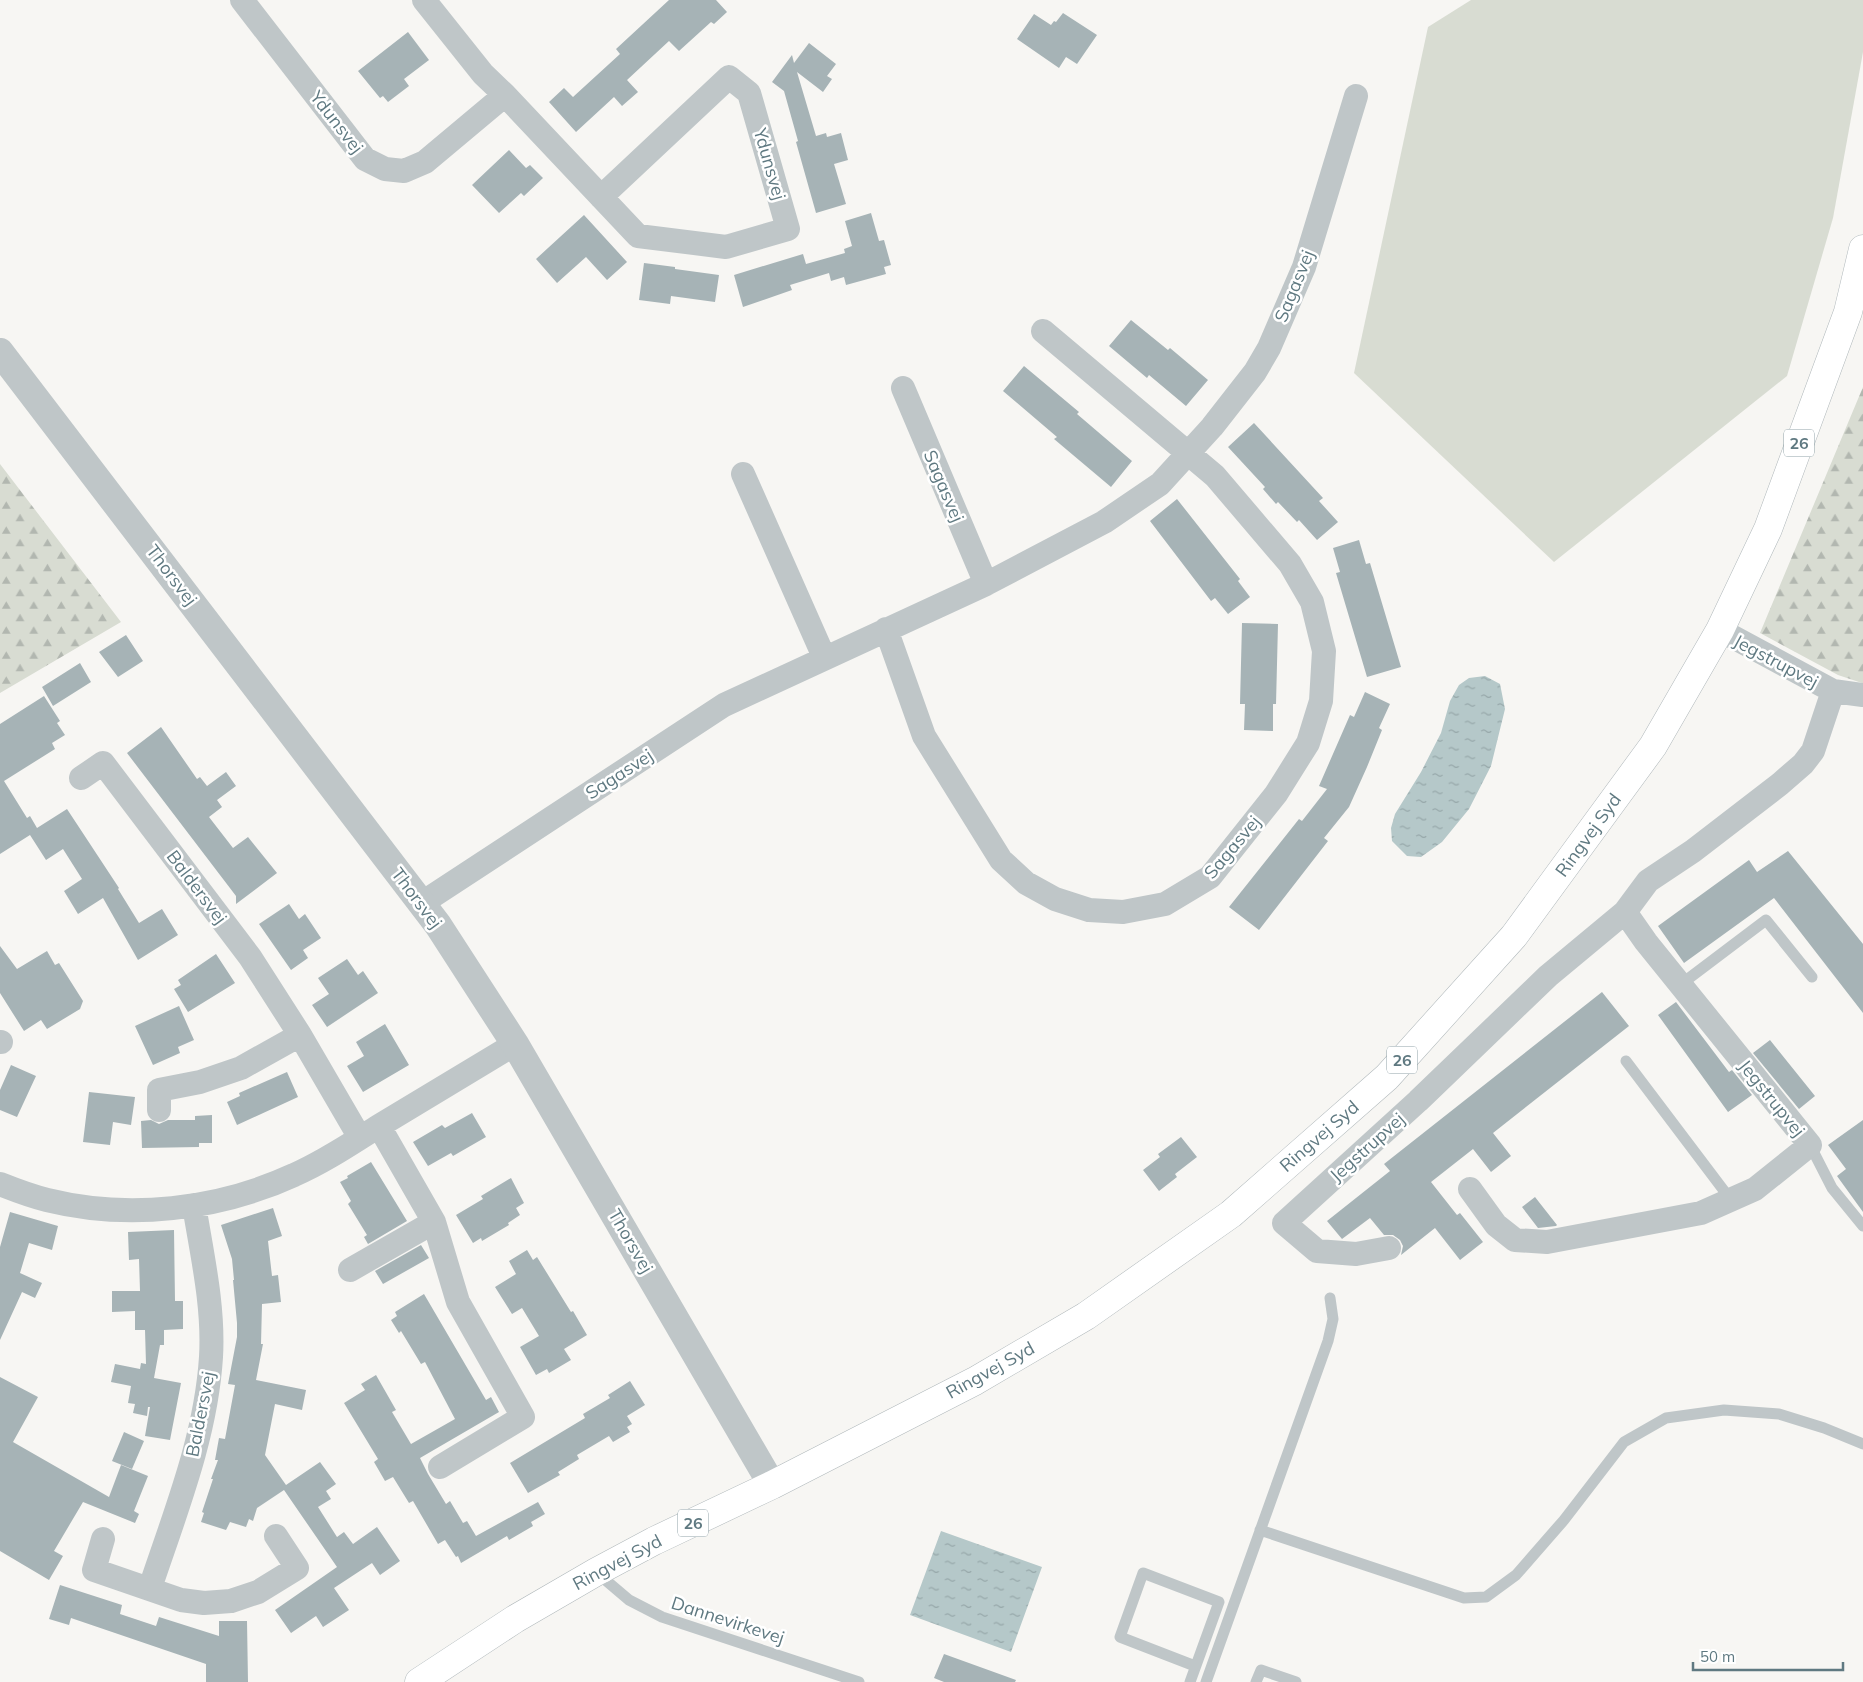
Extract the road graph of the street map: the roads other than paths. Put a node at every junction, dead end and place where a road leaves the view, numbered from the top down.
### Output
1 (242, 0) edge
2 (424, 0) edge
3 (506, 95) junction
4 (1356, 96) dead end
5 (601, 197) junction
6 (1863, 249) edge
7 (1043, 331) dead end
8 (0, 352) edge
9 (903, 388) dead end
10 (1188, 452) junction
11 (743, 474) dead end
12 (986, 584) junction
13 (886, 629) junction
14 (1720, 630) junction
15 (824, 657) junction
16 (1834, 691) junction
17 (1863, 695) edge
18 (81, 778) dead end
19 (422, 903) junction
20 (1625, 912) junction
21 (1812, 977) dead end
22 (1680, 985) junction
23 (300, 1035) junction
24 (515, 1044) junction
25 (1626, 1061) dead end
26 (159, 1110) dead end
27 (369, 1132) junction
28 (1810, 1145) junction
29 (0, 1184) edge
30 (1470, 1189) dead end
31 (1731, 1200) junction
32 (194, 1205) junction
33 (434, 1222) junction
34 (1863, 1226) edge
35 (1389, 1248) dead end
36 (350, 1270) dead end
37 (1330, 1298) dead end
38 (1863, 1444) edge
39 (440, 1467) dead end
40 (772, 1485) junction
41 (1260, 1530) junction
42 (276, 1536) dead end
43 (103, 1539) dead end
44 (596, 1572) junction
45 (150, 1588) junction
46 (1195, 1666) junction
47 (419, 1682) edge
48 (859, 1682) edge
49 (1190, 1682) edge
50 (1206, 1682) edge
51 (1256, 1682) edge
52 (1296, 1682) edge

1 - 3 street, Ydunsvej
2 - 3 street, Ydunsvej
3 - 5 street, Ydunsvej
4 - 10 street, Sagasvej
5 - 5 street, Ydunsvej
6 - 14 main road, Ringvej Syd / 26
7 - 10 street, Sagasvej
8 - 19 street, Thorsvej
9 - 12 street, Sagasvej
10 - 12 street, Sagasvej
10 - 13 street, Sagasvej
11 - 15 street
12 - 13 street, Sagasvej
13 - 15 street, Sagasvej
14 - 16 street, Jegstrupvej
14 - 40 main road, Ringvej Syd / 26
15 - 19 street, Sagasvej
16 - 17 street, Jegstrupvej
16 - 20 street, Jegstrupvej
18 - 23 street, Baldersvej
19 - 24 street, Thorsvej
20 - 22 street, Jegstrupvej
20 - 35 street, Jegstrupvej
21 - 22 lane
22 - 28 street, Jegstrupvej
23 - 26 street
23 - 27 street, Baldersvej
24 - 27 street
24 - 40 street, Thorsvej
25 - 31 lane
27 - 32 street
27 - 33 street, Baldersvej
28 - 31 street, Jegstrupvej
28 - 34 lane
29 - 32 street
30 - 31 street, Jegstrupvej
32 - 45 street, Baldersvej
33 - 36 street
33 - 39 street, Baldersvej
37 - 41 lane
38 - 41 lane
40 - 44 main road, Ringvej Syd / 26
41 - 50 lane
42 - 45 street
43 - 45 street
44 - 47 main road, Ringvej Syd / 26
44 - 48 lane, Dannevirkevej
46 - 46 lane
46 - 49 lane
51 - 52 lane

